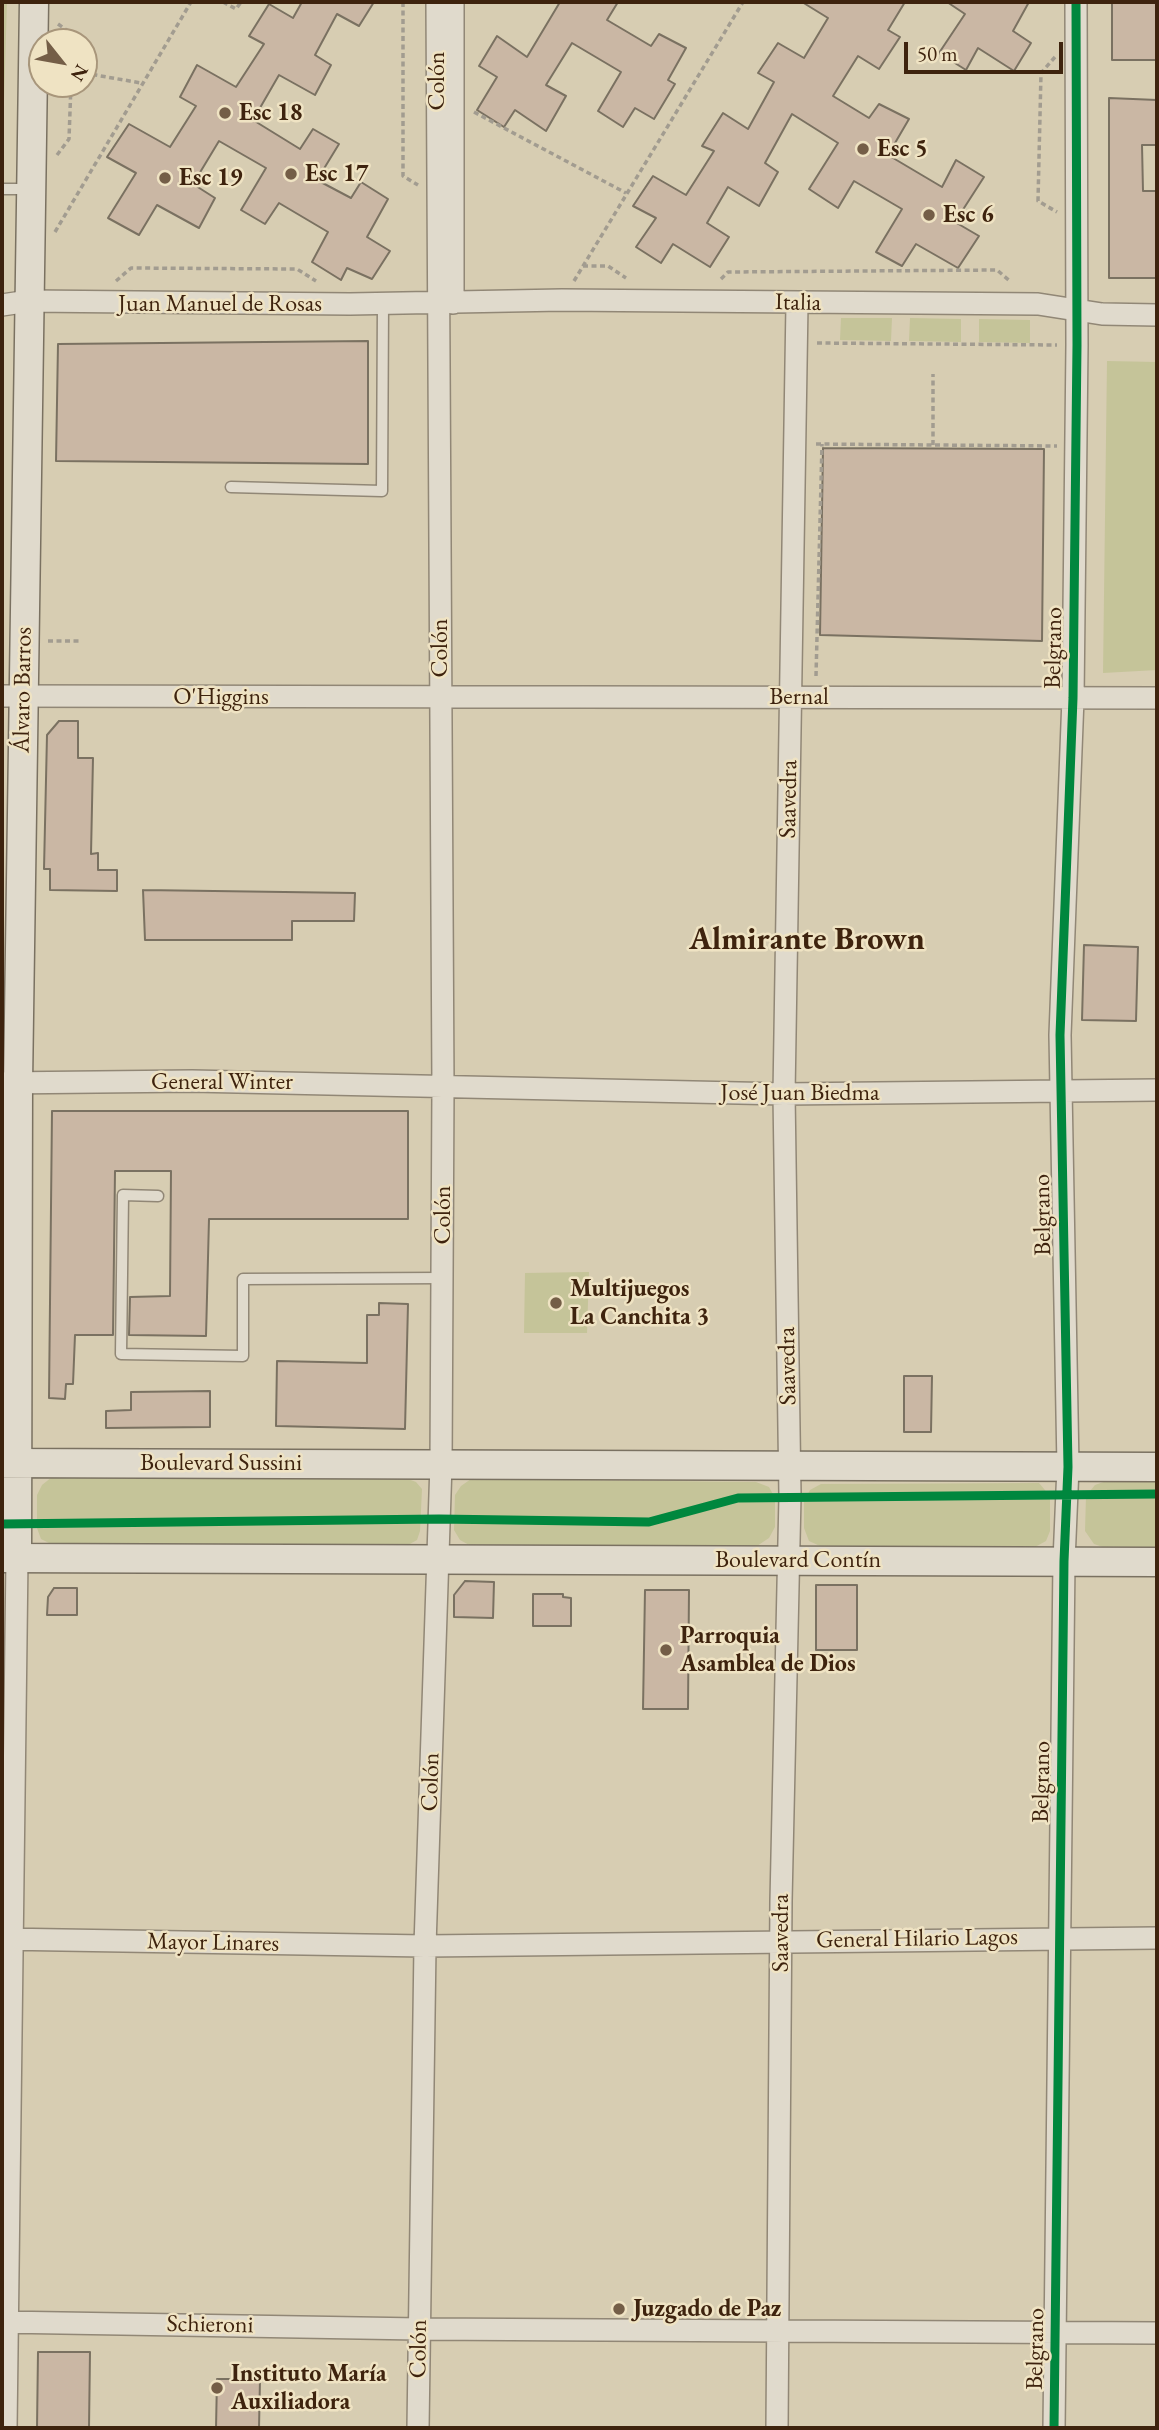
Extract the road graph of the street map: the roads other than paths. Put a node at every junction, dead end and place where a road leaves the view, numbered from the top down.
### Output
1 (34, 2) edge
2 (437, 2) edge
3 (453, 2) edge
4 (1076, 2) edge
5 (445, 32) junction
6 (2, 189) edge
7 (31, 189) junction
8 (29, 301) junction
9 (383, 303) junction
10 (446, 303) junction
11 (797, 303) junction
12 (2, 305) edge
13 (1077, 310) junction
14 (1157, 315) edge
15 (231, 486) dead end
16 (12, 696) edge
17 (440, 696) junction
18 (790, 697) junction
19 (1073, 698) junction
20 (1157, 698) edge
21 (10, 1083) edge
22 (443, 1086) junction
23 (1157, 1090) edge
24 (1060, 1092) junction
25 (784, 1094) junction
26 (158, 1196) dead end
27 (442, 1278) junction
28 (10, 1463) edge
29 (441, 1464) junction
30 (1068, 1466) junction
31 (1157, 1466) edge
32 (790, 1467) junction
33 (9, 1558) edge
34 (787, 1560) junction
35 (439, 1561) junction
36 (1064, 1561) junction
37 (1157, 1562) edge
38 (1060, 1937) junction
39 (1157, 1938) edge
40 (7, 1940) edge
41 (781, 1941) junction
42 (425, 1946) junction
43 (4, 2322) edge
44 (419, 2329) junction
45 (779, 2331) junction
46 (1056, 2332) junction
47 (1157, 2333) edge
48 (6, 2428) edge
49 (418, 2428) edge
50 (778, 2428) edge
51 (1054, 2428) edge

1 - 7 main road, Álvaro Barros
2 - 5 street, Colón
3 - 5 street, Colón
4 - 13 street, Belgrano
5 - 10 street, Colón
5 - 10 street, Colón
6 - 7 lane
7 - 8 main road, Álvaro Barros
8 - 9 street, Juan Manuel de Rosas
8 - 12 street, Juan Manuel de Rosas
8 - 16 main road, Álvaro Barros
9 - 10 street, Juan Manuel de Rosas
9 - 15 lane
10 - 11 street, Italia
10 - 17 street, Colón
11 - 13 street, Italia
11 - 18 street, Saavedra
13 - 14 street, Italia
13 - 19 street, Belgrano
16 - 17 street, O'Higgins
16 - 21 main road, Álvaro Barros
17 - 18 street, Bernal
17 - 22 street, Colón
18 - 19 street, Bernal
18 - 25 street, Saavedra
19 - 20 street, Bernal
19 - 24 street, Belgrano
21 - 22 street, General Winter
21 - 28 main road, Álvaro Barros
22 - 25 street, José Juan Biedma
22 - 27 street, Colón
23 - 24 street, José Juan Biedma
24 - 25 street, José Juan Biedma
24 - 30 street, Belgrano
25 - 32 street, Saavedra
26 - 27 lane
27 - 29 street, Colón
28 - 29 main road, Boulevard Sussini
28 - 33 main road, Álvaro Barros
29 - 32 main road
29 - 35 street, Colón
30 - 31 main road
30 - 32 main road
30 - 36 street, Belgrano
32 - 34 street, Saavedra
33 - 35 main road
33 - 40 street, Álvaro Barros
34 - 35 main road, Boulevard Contín
34 - 36 main road, Boulevard Contín
34 - 41 street, Saavedra
35 - 42 street, Colón
36 - 37 main road, Boulevard Contín
36 - 38 street, Belgrano
38 - 39 street, General Hilario Lagos
38 - 41 street, General Hilario Lagos
38 - 46 street, Belgrano
40 - 42 street, Mayor Linares
40 - 43 street, Álvaro Barros
41 - 42 street, General Hilario Lagos
41 - 45 street, Saavedra
42 - 44 street, Colón
43 - 44 street, Schieroni
43 - 48 street, Álvaro Barros
44 - 45 street, Schieroni
44 - 49 street, Colón
45 - 46 street, Schieroni
45 - 50 street, Saavedra
46 - 47 street, Schieroni
46 - 51 street, Belgrano

